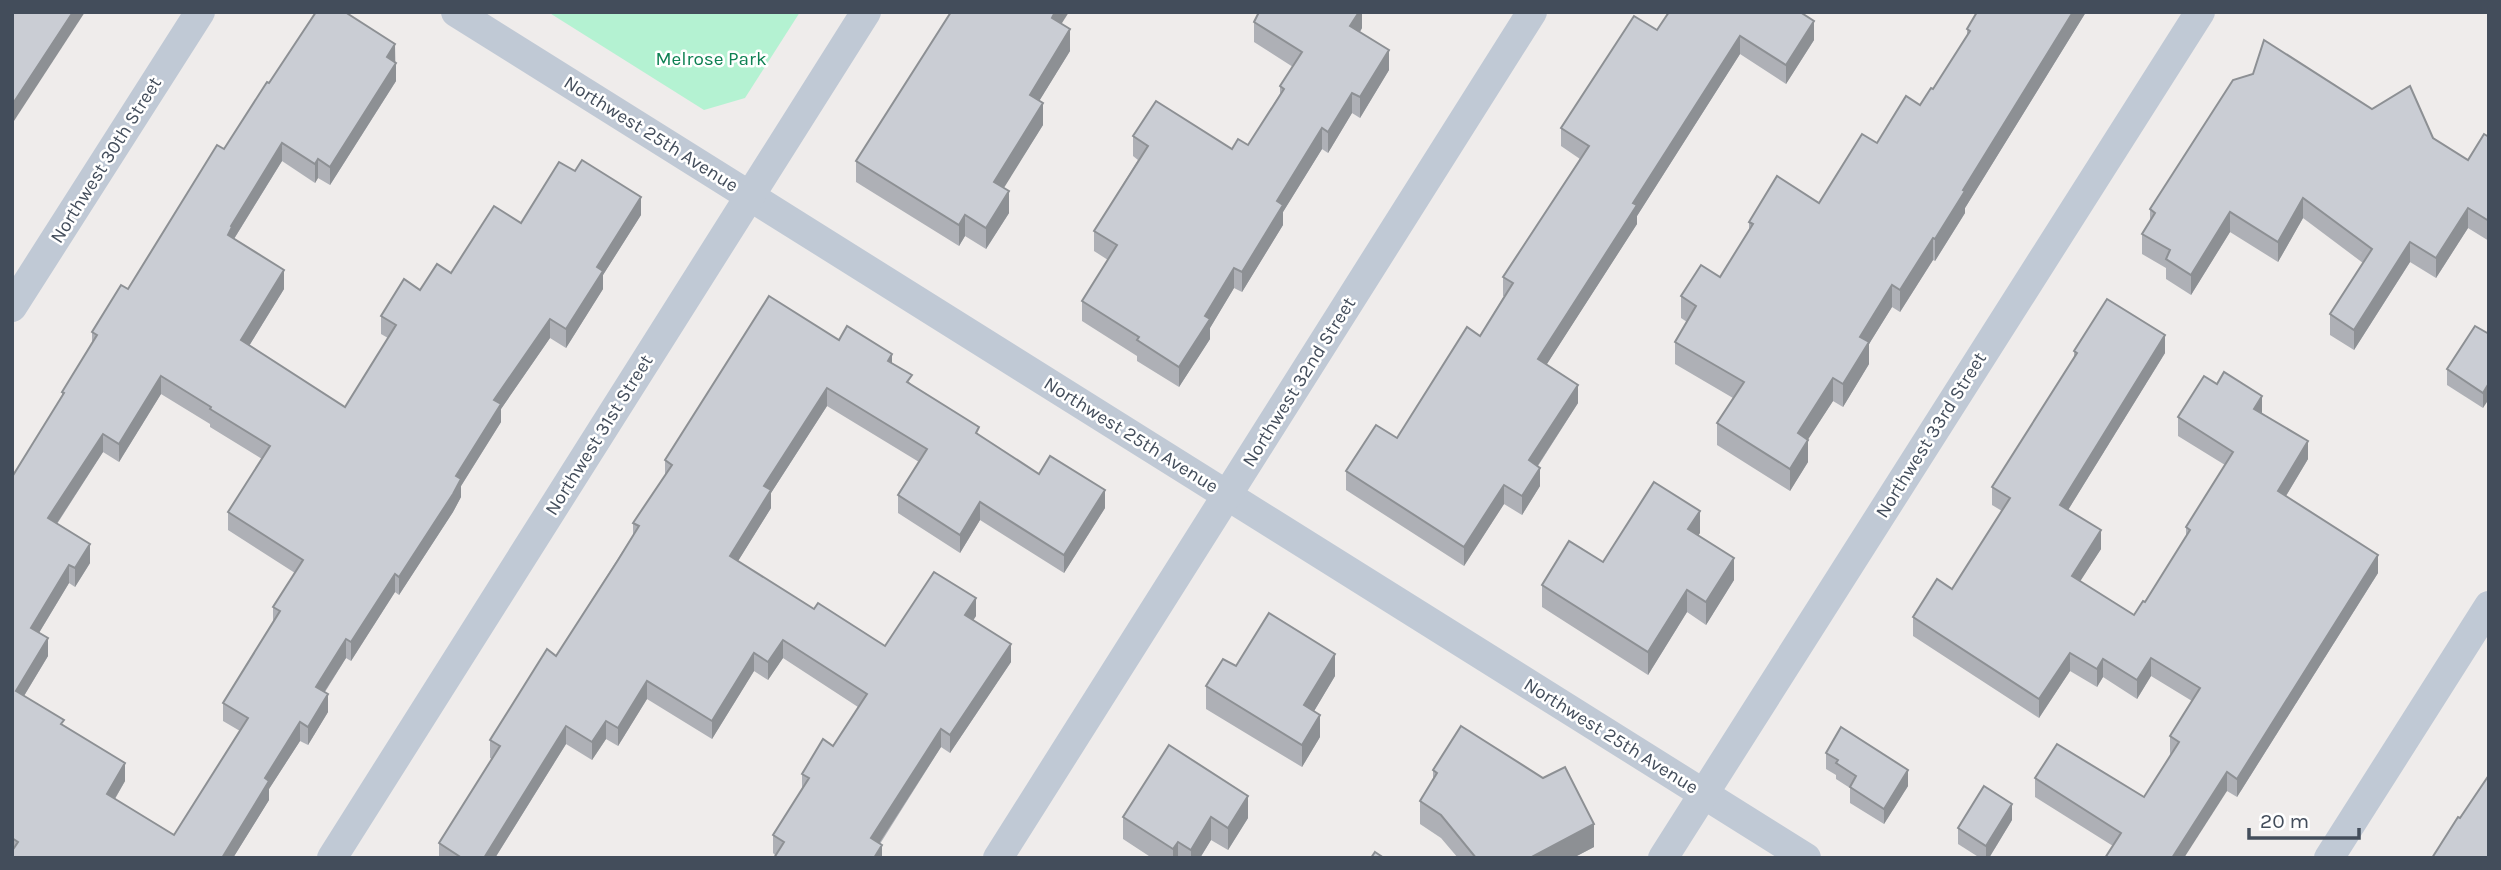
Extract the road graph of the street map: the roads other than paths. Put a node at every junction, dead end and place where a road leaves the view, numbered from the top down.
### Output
1 (200, 12) edge
2 (456, 12) edge
3 (866, 12) edge
4 (1532, 12) edge
5 (2200, 12) edge
6 (750, 196) junction
7 (12, 307) edge
8 (1227, 496) junction
9 (2489, 606) edge
10 (1703, 794) junction
11 (332, 858) edge
12 (999, 858) edge
13 (1663, 858) edge
14 (1806, 858) edge
15 (2329, 858) edge

1 - 7 street, Northwest 30th Street
2 - 6 street, Northwest 25th Avenue
3 - 6 street, Northwest 31st Street
4 - 8 street, Northwest 32nd Street
5 - 10 street, Northwest 33rd Street
6 - 8 street, Northwest 25th Avenue
6 - 11 street, Northwest 31st Street
8 - 10 street, Northwest 25th Avenue
8 - 12 street, Northwest 32nd Street
9 - 15 street
10 - 13 street, Northwest 33rd Street
10 - 14 street, Northwest 25th Avenue

